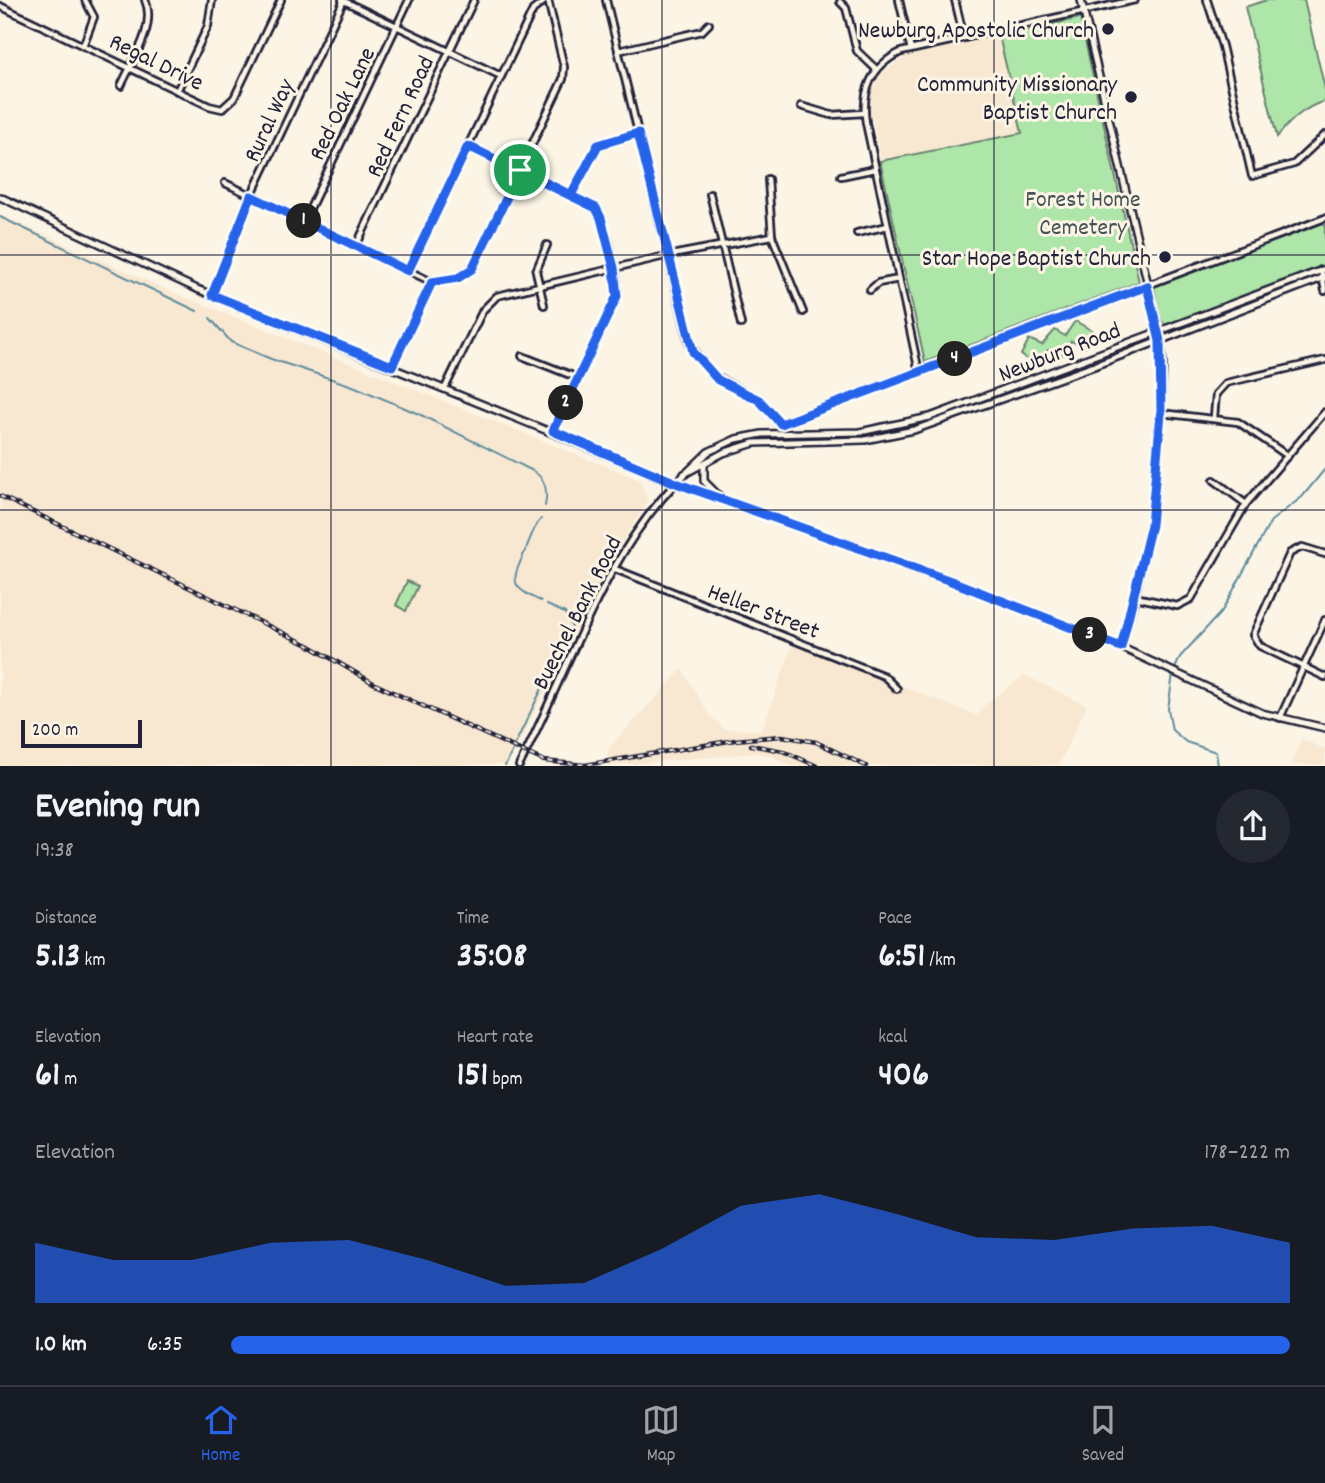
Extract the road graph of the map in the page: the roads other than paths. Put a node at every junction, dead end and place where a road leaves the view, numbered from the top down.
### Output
1 (85, 0) edge
2 (145, 0) edge
3 (212, 0) edge
4 (281, 0) edge
5 (343, 0) edge
6 (409, 0) edge
7 (474, 0) edge
8 (547, 0) edge
9 (606, 0) edge
10 (899, 0) edge
11 (955, 0) edge
12 (1081, 0) edge
13 (1135, 0) edge
14 (1207, 0) edge
15 (840, 2) edge
16 (0, 6) edge
17 (1083, 12) junction
18 (709, 24) dead end
19 (397, 26) junction
20 (964, 38) junction
21 (83, 46) junction
22 (911, 50) junction
23 (449, 51) junction
24 (618, 51) junction
25 (129, 68) junction
26 (877, 70) junction
27 (501, 76) junction
28 (121, 86) dead end
29 (177, 90) junction
30 (801, 106) dead end
31 (864, 113) junction
32 (638, 133) junction
33 (1325, 135) edge
34 (468, 146) junction
35 (876, 169) junction
36 (520, 170) junction
37 (841, 176) dead end
38 (768, 179) dead end
39 (225, 183) dead end
40 (710, 194) dead end
41 (571, 195) junction
42 (251, 196) junction
43 (0, 197) edge
44 (1325, 218) edge
45 (304, 221) junction
46 (888, 226) junction
47 (857, 233) dead end
48 (772, 236) junction
49 (547, 245) dead end
50 (356, 246) junction
51 (722, 246) junction
52 (667, 256) junction
53 (614, 268) junction
54 (1323, 270) edge
55 (408, 271) junction
56 (1324, 278) edge
57 (899, 279) junction
58 (432, 282) junction
59 (539, 286) junction
60 (1147, 286) junction
61 (870, 290) dead end
62 (1325, 290) edge
63 (212, 295) junction
64 (544, 305) dead end
65 (803, 312) dead end
66 (741, 324) dead end
67 (1159, 332) junction
68 (1160, 341) junction
69 (522, 356) dead end
70 (1325, 360) edge
71 (392, 366) junction
72 (919, 372) junction
73 (578, 378) junction
74 (445, 388) junction
75 (1325, 412) edge
76 (1161, 413) junction
77 (1214, 417) junction
78 (553, 431) junction
79 (1288, 456) junction
80 (705, 463) junction
81 (684, 474) junction
82 (1214, 480) dead end
83 (676, 483) junction
84 (724, 500) junction
85 (1246, 504) junction
86 (1325, 554) edge
87 (614, 569) junction
88 (1135, 597) junction
89 (1325, 620) edge
90 (1121, 647) junction
91 (1304, 667) junction
92 (1325, 677) edge
93 (897, 689) dead end
94 (1279, 719) junction
95 (1325, 728) edge
96 (519, 765) edge

1 - 21 street
2 - 25 street
3 - 29 street
4 - 29 street, Regal Drive
5 - 19 street
5 - 42 street, Rural Way
6 - 19 street, Red Oak Lane
7 - 23 street, Red Fern Road
8 - 27 street
8 - 36 street
9 - 24 street
10 - 22 street
11 - 20 street
12 - 17 main road
13 - 17 street
14 - 33 street
15 - 26 street
16 - 21 street, Regal Drive
17 - 20 street
17 - 60 main road
18 - 24 street
19 - 23 street
19 - 45 street, Red Oak Lane
20 - 22 street
21 - 25 street, Regal Drive
22 - 26 street
23 - 27 street
23 - 50 street, Red Fern Road
24 - 32 street
25 - 28 street
25 - 29 street, Regal Drive
26 - 31 street
27 - 34 street
30 - 31 street
31 - 35 street
32 - 41 street
32 - 52 street
34 - 36 street
34 - 55 street
35 - 37 street
35 - 46 street
36 - 41 street
36 - 58 street
38 - 48 street
39 - 42 street
40 - 51 street
41 - 53 street
42 - 45 street
42 - 63 street, Rural Way
43 - 63 main road
44 - 60 street
45 - 50 street
46 - 47 street
46 - 57 street
48 - 51 street
48 - 65 street
49 - 59 street
50 - 55 street
51 - 52 street
51 - 66 street
52 - 53 street
52 - 72 street
53 - 59 street
53 - 73 street
54 - 56 street
54 - 67 main road, Newburg Road
55 - 58 street
56 - 62 street
56 - 68 main road, Newburg Road
57 - 61 street
57 - 72 street
58 - 71 street
59 - 64 street
59 - 74 street
60 - 67 main road
60 - 72 street
63 - 71 main road
67 - 68 main road
67 - 81 main road, Newburg Road
68 - 76 main road
68 - 80 main road, Newburg Road
69 - 73 street
70 - 77 street
71 - 74 main road
73 - 78 street
74 - 78 main road
75 - 79 street
76 - 77 street
76 - 88 main road
77 - 79 street
78 - 83 main road
79 - 85 street
80 - 81 main road, Newburg Road
80 - 84 main road
81 - 83 main road, Newburg Road
82 - 85 street
83 - 84 main road
83 - 87 street, Buechel Bank Road
84 - 90 main road
85 - 88 street
86 - 91 street
87 - 93 street, Heller Street
87 - 96 street, Buechel Bank Road
88 - 90 main road
89 - 91 street
90 - 94 main road
91 - 92 street
91 - 94 street
94 - 95 main road

